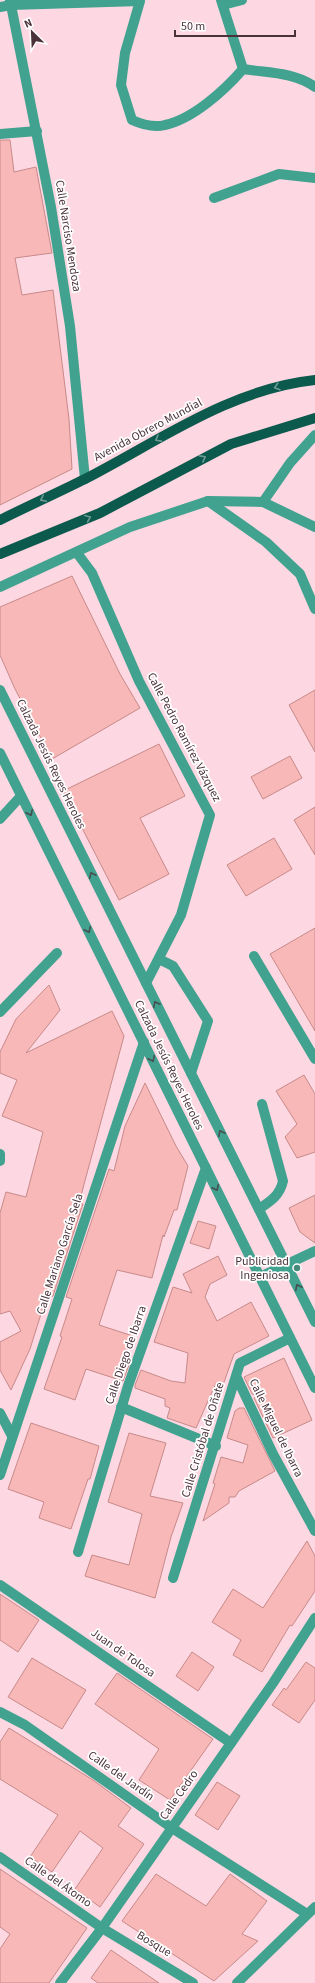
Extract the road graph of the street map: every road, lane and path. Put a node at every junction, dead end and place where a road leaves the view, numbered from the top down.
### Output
1 (242, 0) edge
2 (140, 1) edge
3 (10, 2) edge
4 (222, 2) edge
5 (0, 7) edge
6 (243, 69) junction
7 (315, 87) edge
8 (36, 131) junction
9 (0, 134) edge
10 (315, 178) edge
11 (214, 198) dead end
12 (315, 380) edge
13 (315, 418) edge
14 (315, 434) edge
15 (85, 479) junction
16 (208, 501) junction
17 (263, 502) junction
18 (0, 520) edge
19 (315, 527) edge
20 (77, 553) junction
21 (0, 554) edge
22 (0, 587) edge
23 (315, 609) edge
24 (0, 690) edge
25 (0, 753) edge
26 (21, 796) junction
27 (0, 820) edge
28 (57, 953) dead end
29 (254, 956) dead end
30 (159, 959) junction
31 (146, 983) junction
32 (0, 1012) edge
33 (144, 1042) junction
34 (315, 1059) edge
35 (191, 1073) junction
36 (262, 1104) dead end
37 (0, 1154) edge
38 (0, 1162) edge
39 (206, 1168) junction
40 (259, 1209) junction
41 (315, 1251) edge
42 (287, 1265) junction
43 (260, 1277) junction
44 (315, 1322) edge
45 (290, 1338) junction
46 (237, 1378) junction
47 (315, 1388) edge
48 (122, 1407) junction
49 (0, 1413) edge
50 (12, 1436) junction
51 (216, 1446) junction
52 (0, 1475) edge
53 (315, 1531) edge
54 (78, 1552) dead end
55 (173, 1578) dead end
56 (0, 1585) edge
57 (315, 1618) edge
58 (0, 1712) edge
59 (231, 1743) junction
60 (172, 1828) junction
61 (0, 1857) edge
62 (315, 1907) edge
63 (307, 1914) junction
64 (102, 1928) junction
65 (60, 1983) edge
66 (193, 1983) edge
67 (237, 1983) edge

1 - 4 street
2 - 3 street
2 - 6 street
3 - 5 street
3 - 8 street, Calle Narciso Mendoza
4 - 6 street
6 - 7 street
8 - 9 street
8 - 15 street, Calle Narciso Mendoza
10 - 11 street
12 -> 15 main road, Avenida Obrero Mundial
21 -> 13 main road
14 - 17 street
15 -> 18 main road, Avenida Obrero Mundial
16 - 17 street
16 - 20 street
16 - 23 street
17 - 19 street
20 - 22 street
20 - 30 street, Calle Pedro Ramírez Vázquez
31 -> 24 street, Calzada Jesús Reyes Heroles
25 - 26 street, Calzada Jesús Reyes Heroles
26 - 27 street
26 -> 33 street, Calzada Jesús Reyes Heroles
28 - 32 street
29 - 34 street
30 - 31 street, Calle Pedro Ramírez Vázquez
30 - 35 street
35 -> 31 street, Calzada Jesús Reyes Heroles
33 -> 39 street, Calzada Jesús Reyes Heroles
33 - 50 street, Calle Mariano García Sela
40 -> 35 street, Calzada Jesús Reyes Heroles
36 - 40 street
37 - 38 street
39 -> 43 street, Calzada Jesús Reyes Heroles
39 - 48 street, Calle Diego de Ibarra
40 - 42 street, Calzada Jesús Reyes Heroles
41 - 42 street
42 - 43 street
44 -> 42 street, Calzada Jesús Reyes Heroles
43 - 45 street, Calzada Jesús Reyes Heroles
45 - 46 street, Calle Cristóbal de Oñate
45 - 47 street, Calzada Jesús Reyes Heroles
46 - 51 street, Calle Cristóbal de Oñate
46 - 53 street, Calle Miguel de Ibarra
48 - 51 street
48 - 54 street, Calle Diego de Ibarra
49 - 50 street
50 - 52 street, Calle Mariano García Sela
51 - 55 street, Calle Cristóbal de Oñate
56 - 59 street, Juan de Tolosa
57 - 59 street, Calle Cedro
58 - 60 street, Calle del Jardín
59 - 60 street, Calle Cedro
60 - 63 street, Calle del Jardín
60 - 64 street, Calle Cedro
61 - 64 street, Calle del Átomo
62 - 63 street
63 - 67 street
64 - 65 street, Calle Cedro
64 - 66 street, Bosque

